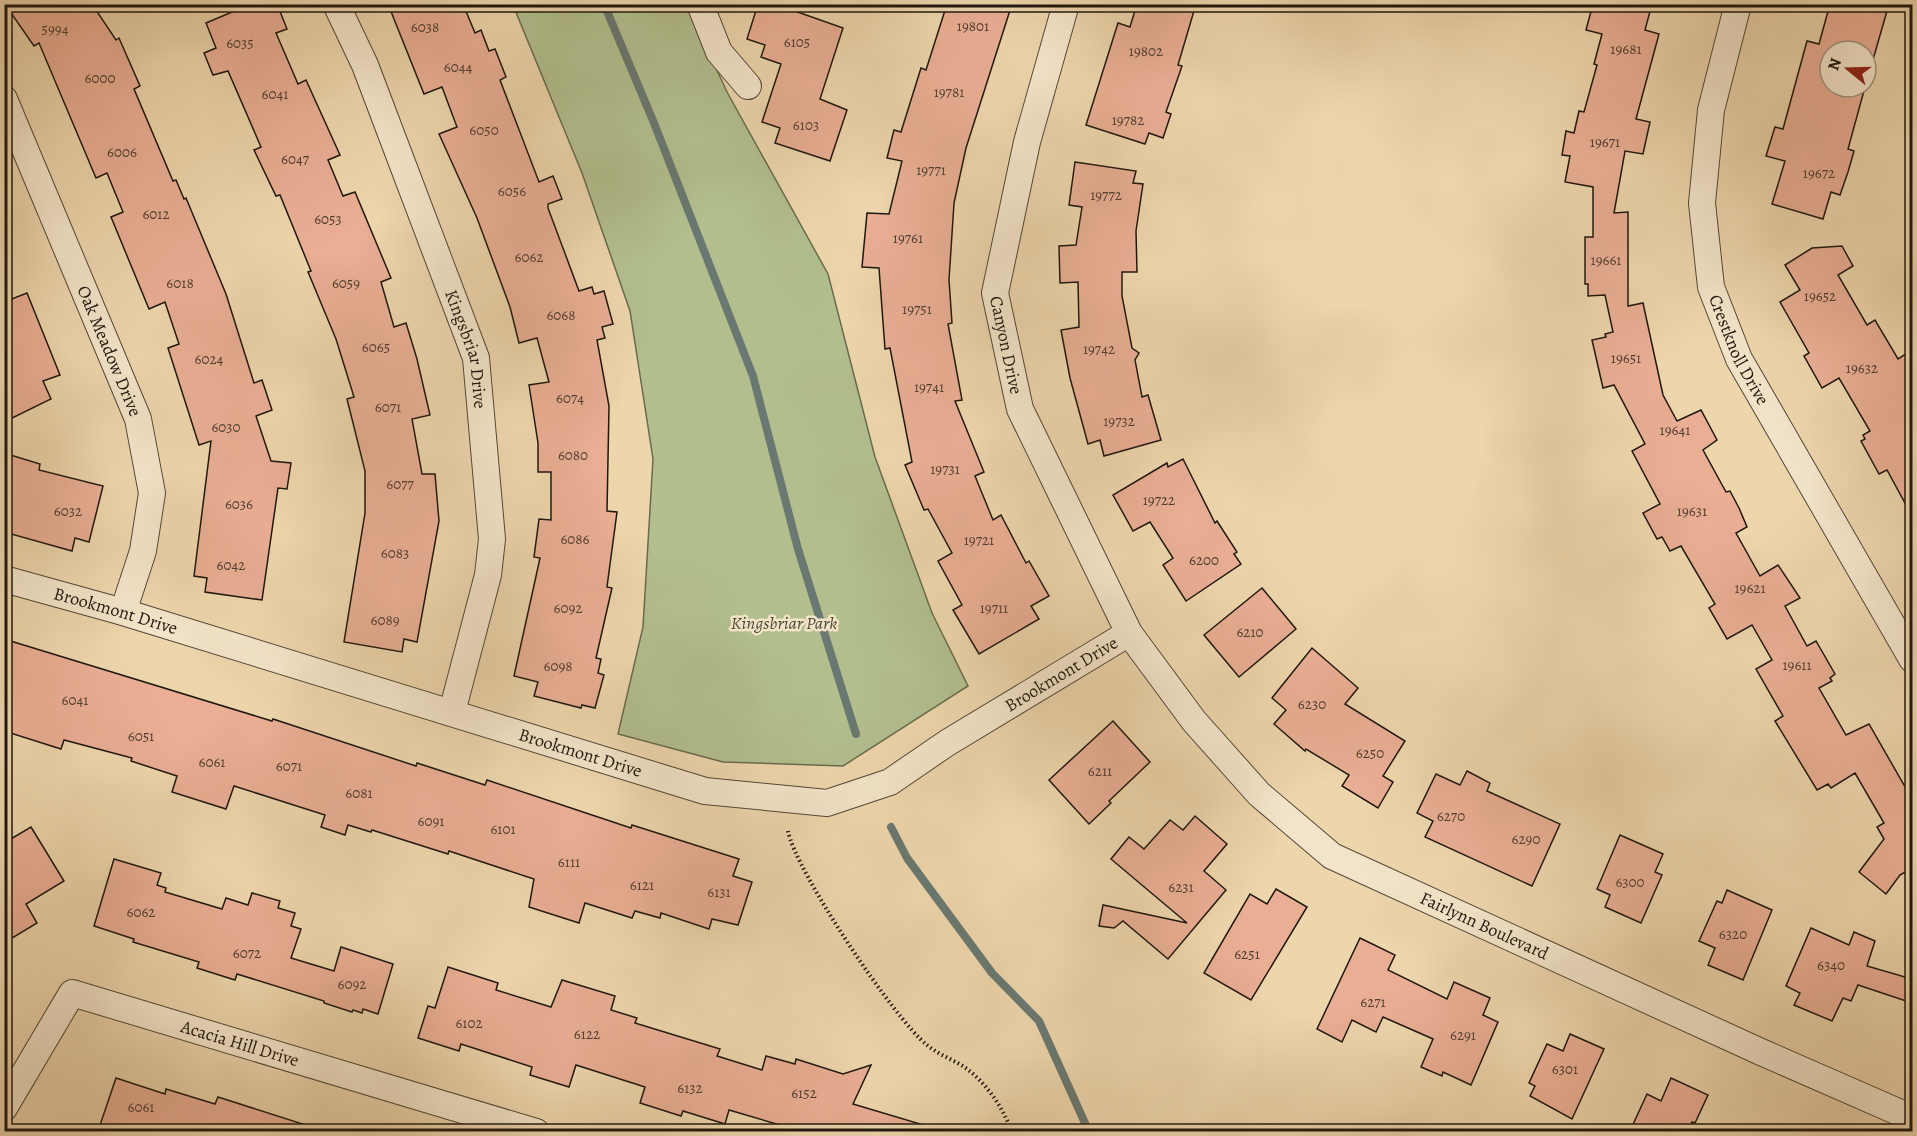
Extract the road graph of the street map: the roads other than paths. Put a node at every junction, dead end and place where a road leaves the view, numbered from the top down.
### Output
1 (336, 4) edge
2 (699, 4) edge
3 (1066, 4) edge
4 (1738, 4) edge
5 (748, 86) dead end
6 (4, 99) edge
7 (4, 579) edge
8 (123, 612) junction
9 (1129, 633) junction
10 (1912, 659) edge
11 (452, 712) junction
12 (4, 1108) edge
13 (1912, 1118) edge
14 (536, 1131) edge

1 - 11 street, Kingsbriar Drive
2 - 5 street
3 - 9 street, Canyon Drive
4 - 10 street, Crestknoll Drive
6 - 8 street, Oak Meadow Drive
7 - 8 street, Brookmont Drive
8 - 11 street, Brookmont Drive
9 - 11 street, Brookmont Drive
9 - 13 street, Fairlynn Boulevard
12 - 14 street, Acacia Hill Drive

